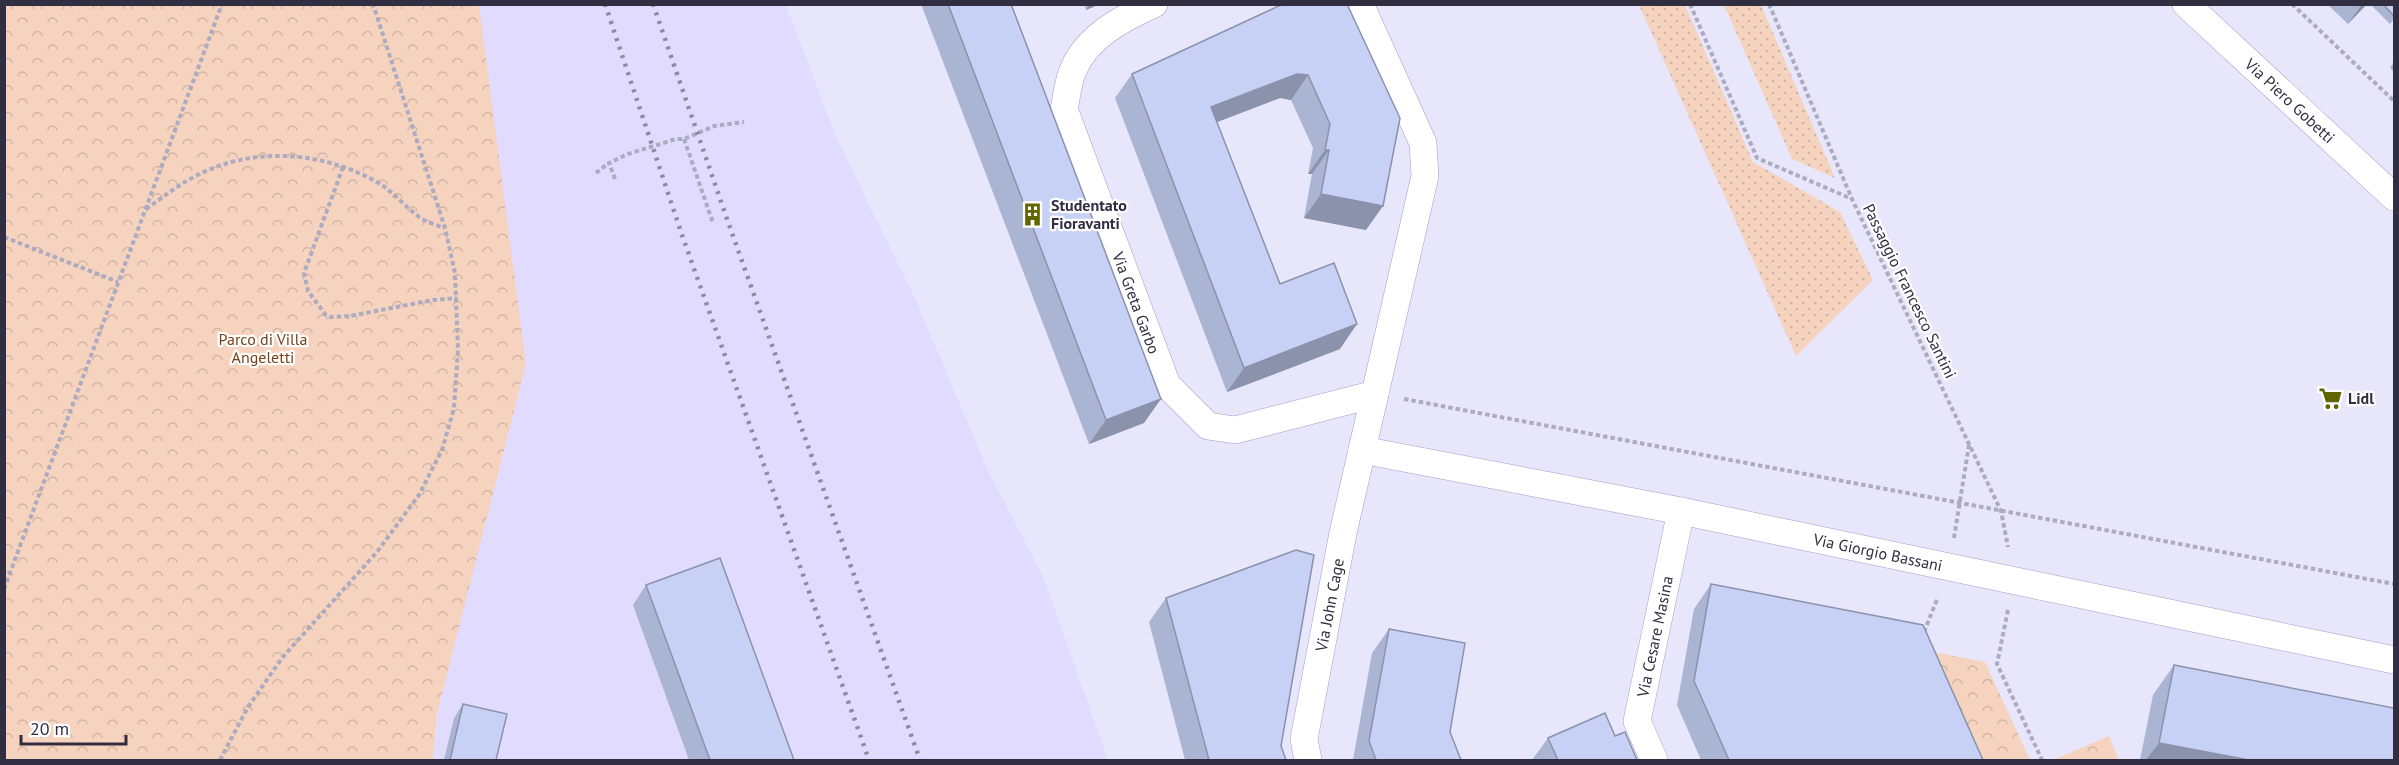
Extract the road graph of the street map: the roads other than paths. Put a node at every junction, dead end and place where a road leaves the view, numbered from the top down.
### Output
1 (1154, 4) edge
2 (1360, 4) edge
3 (2186, 4) edge
4 (2394, 197) edge
5 (1375, 394) junction
6 (1362, 450) junction
7 (1681, 510) junction
8 (2394, 660) edge
9 (1308, 760) edge
10 (1654, 760) edge

1 - 5 street, Via Greta Garbo
2 - 5 street
3 - 4 street, Via Piero Gobetti
5 - 6 street
6 - 7 street, Via Giorgio Bassani
6 - 9 street, Via John Cage
7 - 8 street, Via Giorgio Bassani
7 - 10 street, Via Cesare Masina

